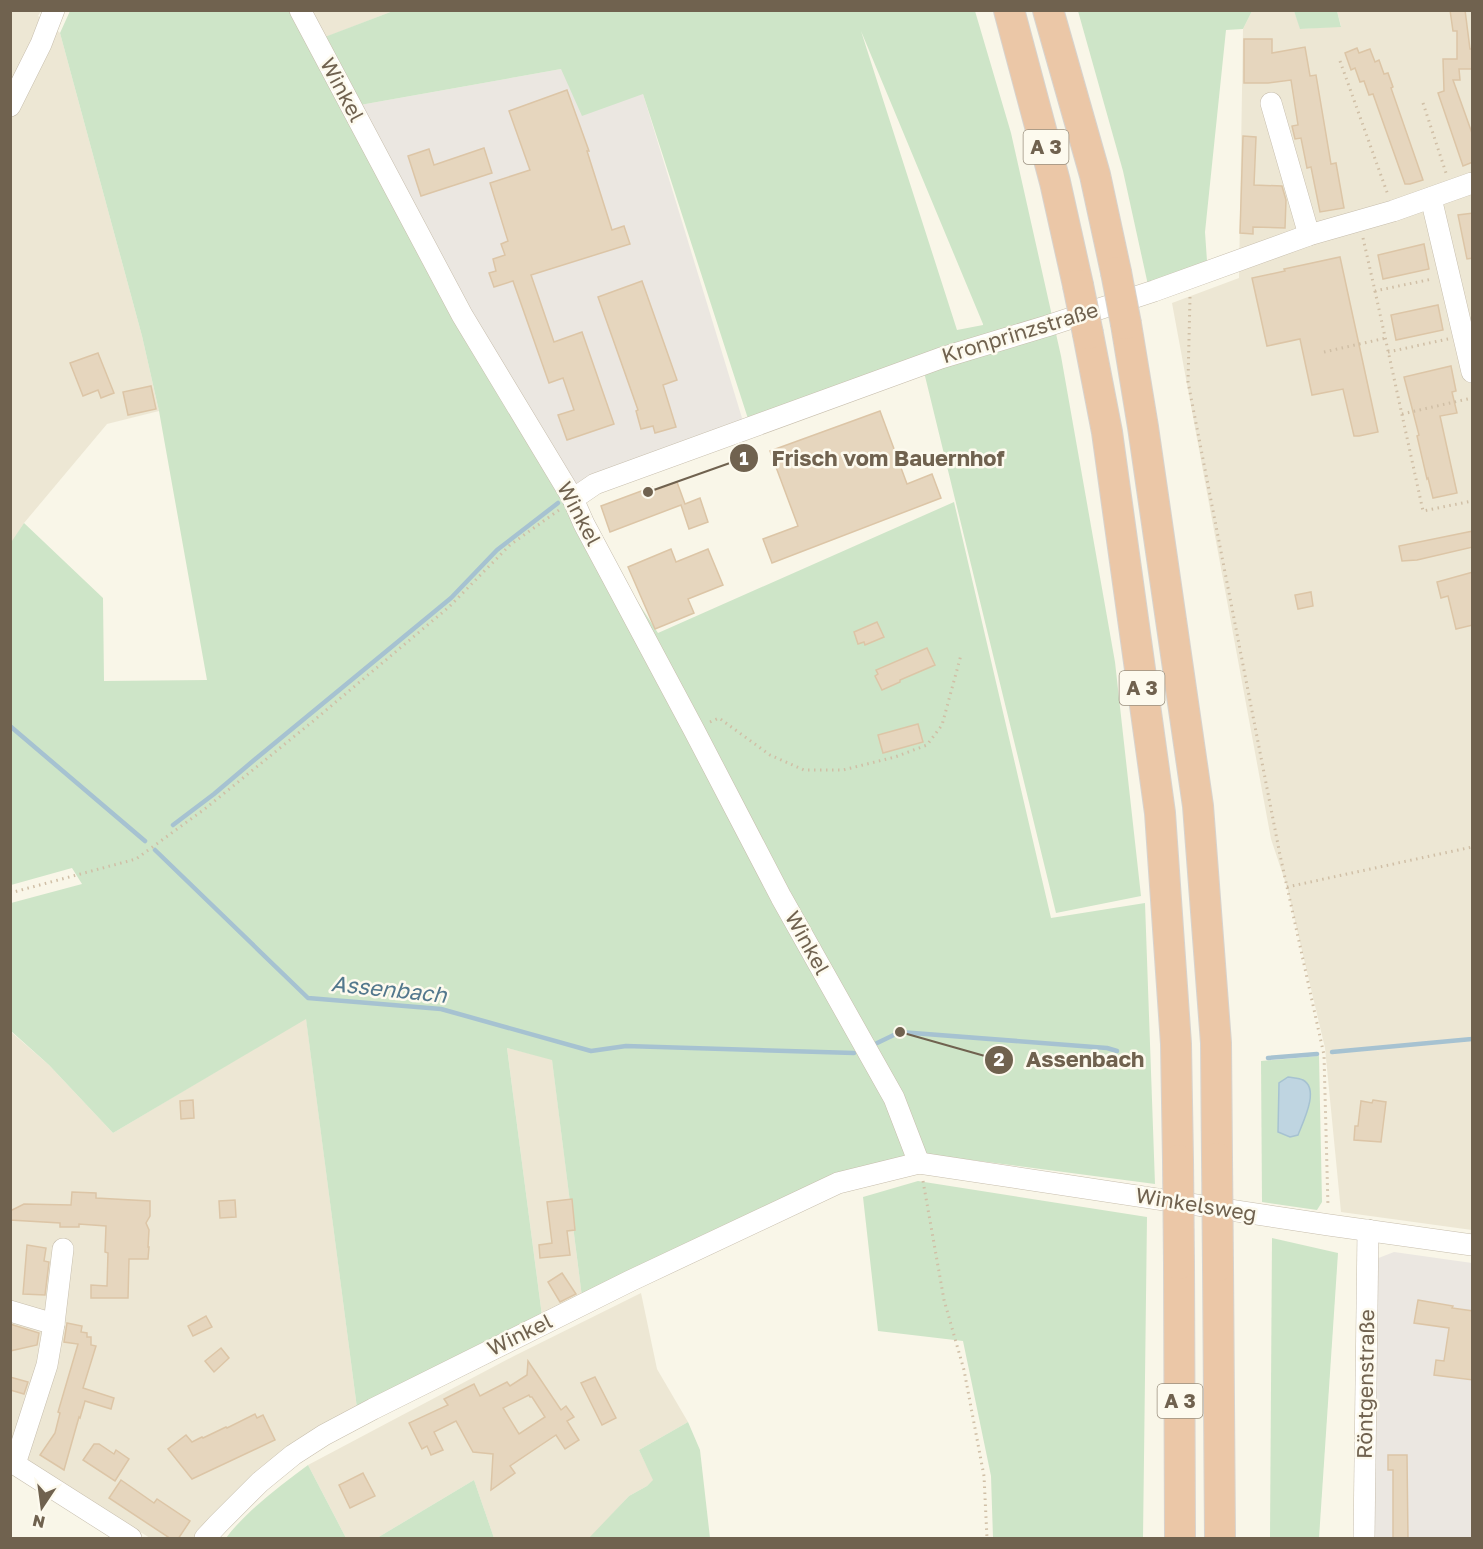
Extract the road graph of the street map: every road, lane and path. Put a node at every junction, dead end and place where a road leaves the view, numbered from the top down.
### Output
1 (54, 10) edge
2 (300, 10) edge
3 (1009, 10) edge
4 (1048, 10) edge
5 (1340, 61) dead end
6 (1271, 103) dead end
7 (1423, 103) dead end
8 (10, 106) edge
9 (1473, 183) edge
10 (1452, 191) junction
11 (1431, 198) junction
12 (1393, 211) junction
13 (1358, 222) junction
14 (1309, 235) junction
15 (1450, 275) junction
16 (1190, 278) junction
17 (1375, 291) junction
18 (1465, 335) junction
19 (1386, 338) junction
20 (1324, 352) dead end
21 (1388, 352) junction
22 (1473, 372) edge
23 (1473, 398) edge
24 (1402, 414) junction
25 (573, 499) junction
26 (1473, 501) edge
27 (961, 655) dead end
28 (694, 730) junction
29 (1473, 847) edge
30 (1287, 887) junction
31 (10, 893) edge
32 (920, 1163) junction
33 (1329, 1225) junction
34 (1368, 1230) junction
35 (1473, 1245) edge
36 (63, 1248) dead end
37 (10, 1311) edge
38 (54, 1324) junction
39 (13, 1463) edge
40 (131, 1539) edge
41 (206, 1539) edge
42 (987, 1539) edge
43 (1180, 1539) edge
44 (1220, 1539) edge
45 (1364, 1539) edge

1 - 8 street
2 - 25 street, Winkel
3 - 43 highway, A 3, bridge
4 - 44 highway, A 3, bridge
5 - 12 path
6 - 14 street
7 - 10 path
9 - 10 street, Kronprinzstraße
10 - 11 street, Kronprinzstraße
11 - 12 street, Kronprinzstraße
11 - 15 street
12 - 13 street, Kronprinzstraße
13 - 14 street, Kronprinzstraße
13 - 17 path
14 - 16 street, Kronprinzstraße
15 - 17 path
15 - 18 street
16 - 25 street, Kronprinzstraße
16 - 30 path
17 - 19 path
18 - 21 path
18 - 22 street
19 - 20 path
19 - 21 path
21 - 24 path
23 - 24 path
24 - 26 path
25 - 28 street, Winkel
25 - 31 path
27 - 28 path
28 - 32 street, Winkel
29 - 30 path
30 - 33 path
32 - 33 street, Winkelsweg
32 - 41 street, Winkel
32 - 42 path
33 - 34 street, Winkelsweg
34 - 35 street, Winkelsweg
34 - 45 street, Röntgenstraße
36 - 38 street
37 - 38 street
38 - 39 street
39 - 40 street

